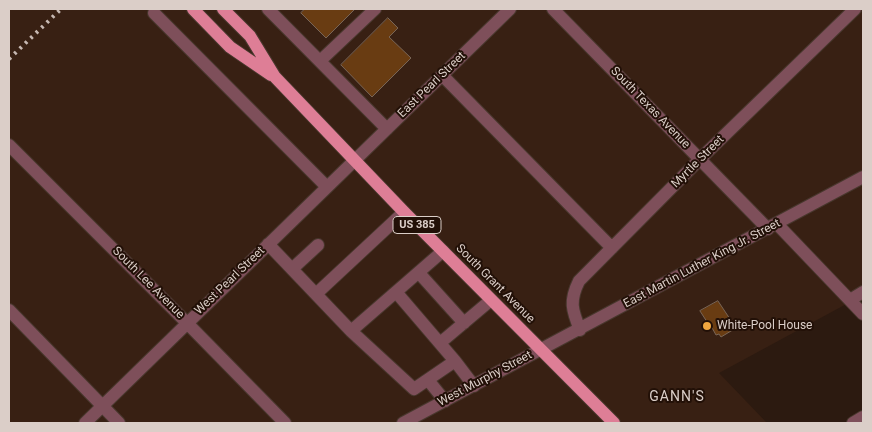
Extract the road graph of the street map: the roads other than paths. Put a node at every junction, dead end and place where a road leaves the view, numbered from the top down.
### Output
1 (193, 9) edge
2 (223, 9) edge
3 (268, 9) edge
4 (374, 9) edge
5 (510, 9) edge
6 (553, 9) edge
7 (855, 9) edge
8 (154, 13) dead end
9 (320, 61) junction
10 (442, 75) junction
11 (275, 77) junction
12 (387, 129) junction
13 (9, 145) edge
14 (700, 159) junction
15 (354, 160) junction
16 (863, 177) edge
17 (327, 187) junction
18 (404, 212) junction
19 (772, 226) junction
20 (268, 244) junction
21 (318, 245) dead end
22 (612, 248) junction
23 (444, 251) junction
24 (292, 269) junction
25 (419, 273) junction
26 (396, 292) junction
27 (863, 292) edge
28 (316, 294) junction
29 (491, 300) junction
30 (850, 300) junction
31 (9, 310) edge
32 (863, 314) edge
33 (187, 323) junction
34 (464, 323) junction
35 (580, 330) junction
36 (351, 331) junction
37 (440, 343) junction
38 (541, 350) junction
39 (455, 361) junction
40 (428, 380) junction
41 (474, 386) junction
42 (445, 401) junction
43 (102, 406) junction
44 (863, 417) edge
45 (85, 423) edge
46 (119, 423) edge
47 (285, 423) edge
48 (404, 423) edge
49 (614, 423) edge
50 (853, 423) edge

1 - 11 main road, South Grant Avenue / US 385
2 - 11 main road, South Grant Avenue / US 385
3 - 9 street
4 - 9 street
5 - 10 street, East Pearl Street
6 - 14 street, South Texas Avenue
7 - 14 street, Myrtle Street
8 - 17 street
9 - 12 street
10 - 12 street, East Pearl Street
10 - 22 street
11 - 15 main road, South Grant Avenue / US 385
12 - 15 street, East Pearl Street
13 - 33 street, South Lee Avenue
14 - 19 street, South Texas Avenue
14 - 22 street, Myrtle Street
15 - 17 street, West Pearl Street
15 - 18 main road, South Grant Avenue / US 385
16 - 19 street, East Martin Luther King Jr. Street
17 - 20 street, West Pearl Street
18 - 23 main road, South Grant Avenue / US 385
18 - 28 street
19 - 30 street, South Texas Avenue
19 - 35 street, East Martin Luther King Jr. Street
20 - 24 street
20 - 33 street, West Pearl Street
21 - 24 street
22 - 35 street, Myrtle Street
23 - 25 street
23 - 29 main road, South Grant Avenue / US 385
24 - 28 street
25 - 26 street
25 - 34 street
26 - 36 street
26 - 37 street
27 - 30 street
28 - 36 street
29 - 34 street
29 - 38 main road, South Grant Avenue / US 385
30 - 32 street, South Texas Avenue
31 - 43 street
33 - 43 street, West Pearl Street
33 - 47 street, South Lee Avenue
34 - 37 street
35 - 38 street, East Martin Luther King Jr. Street
36 - 40 street
37 - 39 street
38 - 41 street, West Murphy Street
38 - 49 main road, South Grant Avenue / US 385
39 - 40 street
39 - 41 street
40 - 42 street
41 - 42 street, West Murphy Street
42 - 48 street, West Murphy Street
43 - 45 street, West Pearl Street
43 - 46 street
44 - 50 street

